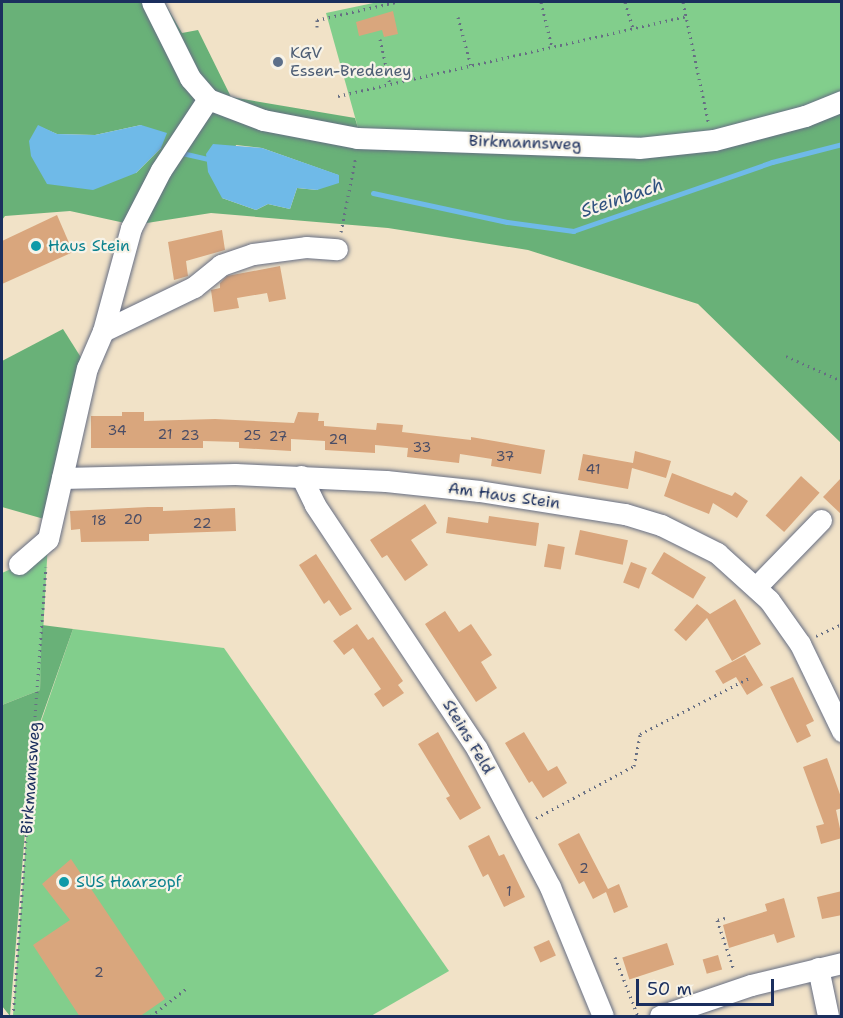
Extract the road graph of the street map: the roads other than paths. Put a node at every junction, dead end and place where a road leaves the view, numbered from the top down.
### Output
1 (152, 2) edge
2 (208, 99) junction
3 (842, 101) edge
4 (337, 249) road end
5 (103, 331) junction
6 (301, 476) junction
7 (62, 478) junction
8 (821, 520) dead end
9 (19, 564) dead end
10 (757, 586) junction
11 (842, 731) edge
12 (842, 963) edge
13 (818, 968) junction
14 (603, 1017) edge
15 (660, 1017) edge
16 (828, 1017) edge

1 - 2 street, Birkmannsweg
2 - 3 street, Birkmannsweg
2 - 5 street
4 - 5 street
5 - 7 street
6 - 7 street, Am Haus Stein
6 - 10 street, Am Haus Stein
6 - 14 street, Steins Feld
7 - 9 street
8 - 10 street
10 - 11 street, Am Haus Stein
12 - 13 street
13 - 15 street
13 - 16 street

